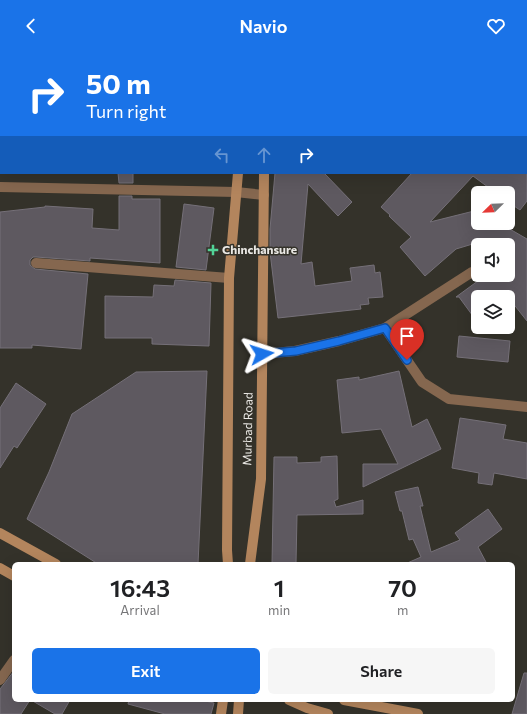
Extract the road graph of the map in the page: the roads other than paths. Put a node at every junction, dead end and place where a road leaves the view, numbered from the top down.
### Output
1 (238, 174) edge
2 (264, 174) edge
3 (0, 187) edge
4 (236, 192) junction
5 (264, 194) junction
6 (36, 262) dead end
7 (471, 273) edge
8 (229, 278) junction
9 (385, 328) junction
10 (262, 354) junction
11 (527, 408) edge
12 (0, 533) edge
13 (52, 562) edge
14 (228, 562) edge
15 (250, 562) edge
16 (0, 568) edge
17 (12, 575) edge
18 (12, 663) edge
19 (0, 680) edge
20 (223, 702) edge
21 (239, 702) edge
22 (294, 702) edge
23 (355, 702) edge
24 (221, 714) edge
25 (238, 714) edge
26 (328, 714) edge
27 (418, 714) edge

1 - 4 street, Murbad Road
2 - 5 street, Murbad Road
3 - 4 street
4 - 5 street
4 - 8 street, Murbad Road
5 - 10 street, Murbad Road
6 - 8 street
7 - 9 street
8 - 14 street, Murbad Road
9 - 10 street
9 - 11 street
10 - 15 street, Murbad Road
12 - 13 street
16 - 17 street
18 - 19 street
20 - 24 street
21 - 25 street
22 - 26 street
23 - 27 street

